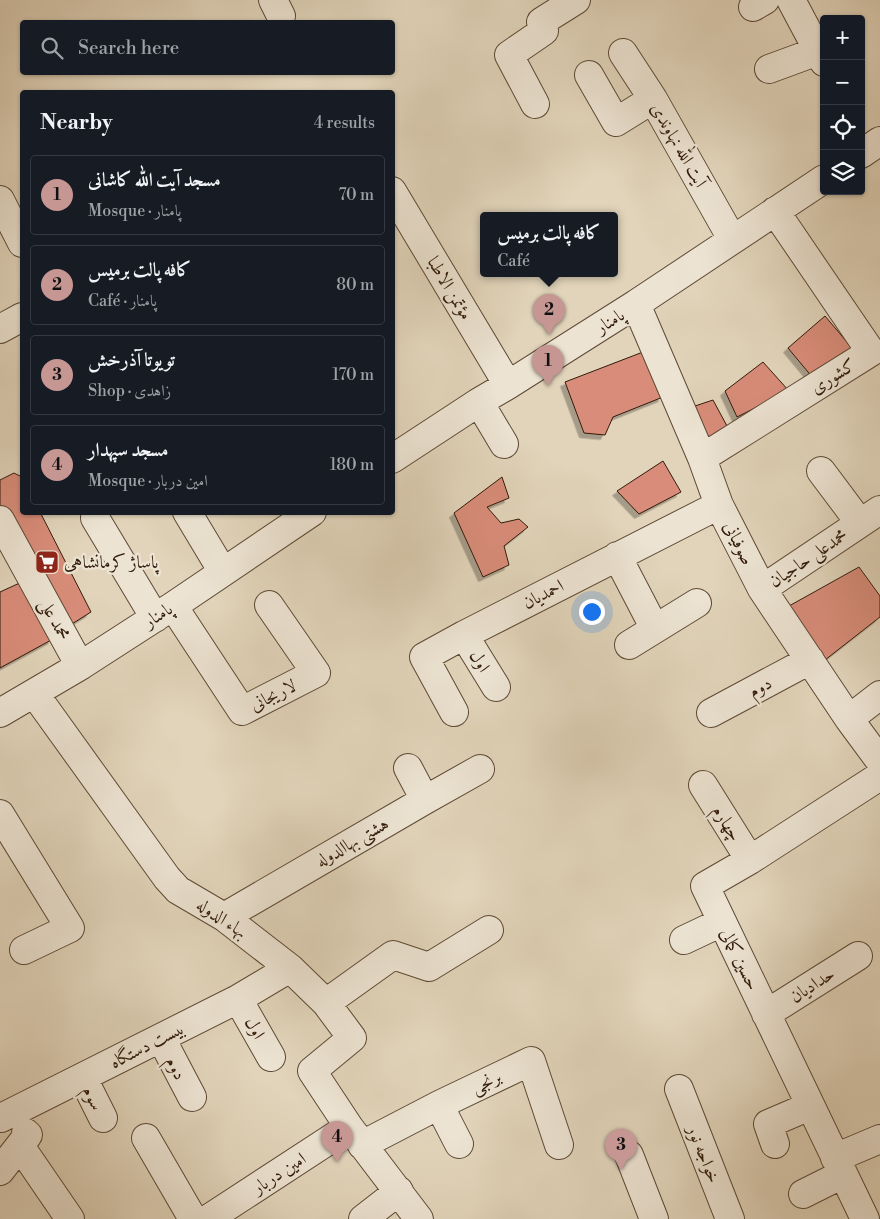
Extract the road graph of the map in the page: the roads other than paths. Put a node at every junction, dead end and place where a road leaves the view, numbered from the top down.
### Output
1 (576, 0) edge
2 (791, 0) edge
3 (623, 53) dead end
4 (820, 54) edge
5 (820, 56) edge
6 (769, 69) dead end
7 (589, 74) dead end
8 (653, 100) junction
9 (535, 104) dead end
10 (820, 182) edge
11 (395, 196) edge
12 (0, 200) edge
13 (775, 211) junction
14 (20, 239) edge
15 (732, 239) junction
16 (636, 304) junction
17 (20, 318) edge
18 (0, 329) edge
19 (508, 385) junction
20 (479, 402) junction
21 (504, 444) dead end
22 (395, 457) edge
23 (702, 458) junction
24 (821, 471) dead end
25 (719, 504) junction
26 (189, 515) edge
27 (308, 515) edge
28 (870, 516) edge
29 (95, 518) dead end
30 (0, 520) edge
31 (617, 556) junction
32 (223, 572) junction
33 (762, 589) junction
34 (697, 603) dead end
35 (269, 605) dead end
36 (164, 612) junction
37 (655, 629) junction
38 (464, 635) junction
39 (629, 645) dead end
40 (810, 660) junction
41 (80, 666) junction
42 (496, 687) dead end
43 (34, 693) junction
44 (880, 695) edge
45 (454, 712) dead end
46 (0, 713) edge
47 (711, 713) dead end
48 (849, 719) junction
49 (880, 761) edge
50 (408, 768) dead end
51 (480, 769) dead end
52 (880, 776) edge
53 (704, 785) dead end
54 (425, 800) junction
55 (0, 814) edge
56 (750, 860) junction
57 (224, 917) junction
58 (722, 922) junction
59 (489, 930) dead end
60 (684, 940) dead end
61 (24, 950) dead end
62 (858, 956) dead end
63 (290, 968) junction
64 (238, 1000) junction
65 (326, 1003) junction
66 (766, 1014) junction
67 (161, 1038) junction
68 (271, 1057) dead end
69 (83, 1078) junction
70 (678, 1089) dead end
71 (192, 1097) dead end
72 (439, 1105) junction
73 (810, 1106) junction
74 (1, 1118) edge
75 (103, 1118) dead end
76 (356, 1136) junction
77 (146, 1138) dead end
78 (880, 1139) edge
79 (24, 1140) junction
80 (459, 1144) dead end
81 (775, 1144) dead end
82 (559, 1145) dead end
83 (629, 1155) dead end
84 (839, 1166) junction
85 (0, 1171) edge
86 (399, 1191) junction
87 (802, 1194) dead end
88 (70, 1219) edge
89 (193, 1219) edge
90 (208, 1219) edge
91 (364, 1219) edge
92 (419, 1219) edge
93 (654, 1219) edge
94 (730, 1219) edge
95 (865, 1219) edge

1 - 9 street
2 - 4 street
3 - 8 street, آیت الله نهاوندی
5 - 6 street
7 - 8 street
8 - 15 street, آیت الله نهاوندی
10 - 13 street, پامنار
11 - 19 street, مؤتمن الاطبا
12 - 14 street
13 - 15 street, پامنار
13 - 23 street, کشوری
15 - 16 street, پامنار
16 - 19 street, پامنار
16 - 23 street, صوفیانی
17 - 18 street
19 - 20 street, پامنار
20 - 21 street
20 - 22 street, پامنار
23 - 25 street, صوفیانی
24 - 28 street
25 - 31 street, احمدیان
25 - 33 street, صوفیانی
26 - 32 street
27 - 32 street, پامنار
28 - 33 street, محمدعلی حاجیان
29 - 36 street
30 - 41 street, محمد علی
31 - 37 street
31 - 38 street, احمدیان
32 - 36 street, پامنار
33 - 40 street, صوفیانی
34 - 37 street
35 - 36 street, لاریجانی
36 - 41 street, پامنار
37 - 39 street
38 - 42 street, اول
38 - 45 street, احمدیان
40 - 47 street, دوم
40 - 48 street, صوفیانی
41 - 43 street, پامنار
43 - 46 street, پامنار
43 - 57 street, بهاء الدوله
44 - 48 street
48 - 49 street, صوفیانی
50 - 54 street
51 - 54 street, هشتی بهاالدوله
52 - 56 street, حسین کمالی
53 - 56 street, چهارم
54 - 57 street, هشتی بهاالدوله
55 - 61 street
56 - 58 street, حسین کمالی
57 - 63 street, بهاء الدوله
58 - 60 street
58 - 66 street, حسین کمالی
59 - 65 street
62 - 66 street, حدادیان
63 - 64 street, بیست دستگاه
63 - 65 street, بهاء الدوله
64 - 67 street, بیست دستگاه
64 - 68 street, اول
65 - 76 street, بهاء الدوله
66 - 73 street, حسین کمالی
67 - 69 street, بیست دستگاه
67 - 71 street, دوم
69 - 74 street, بیست دستگاه
69 - 75 street, سوم
70 - 94 street, خواجه نور
72 - 76 street, برنجی
72 - 80 street
72 - 82 street, برنجی
73 - 81 street
73 - 84 street, حسین کمالی
74 - 79 street
76 - 86 street
76 - 90 street, امین دربار
77 - 89 street
78 - 84 street
79 - 85 street
79 - 88 street
83 - 93 street
84 - 87 street
84 - 95 street, حسین کمالی
86 - 91 street
86 - 92 street

